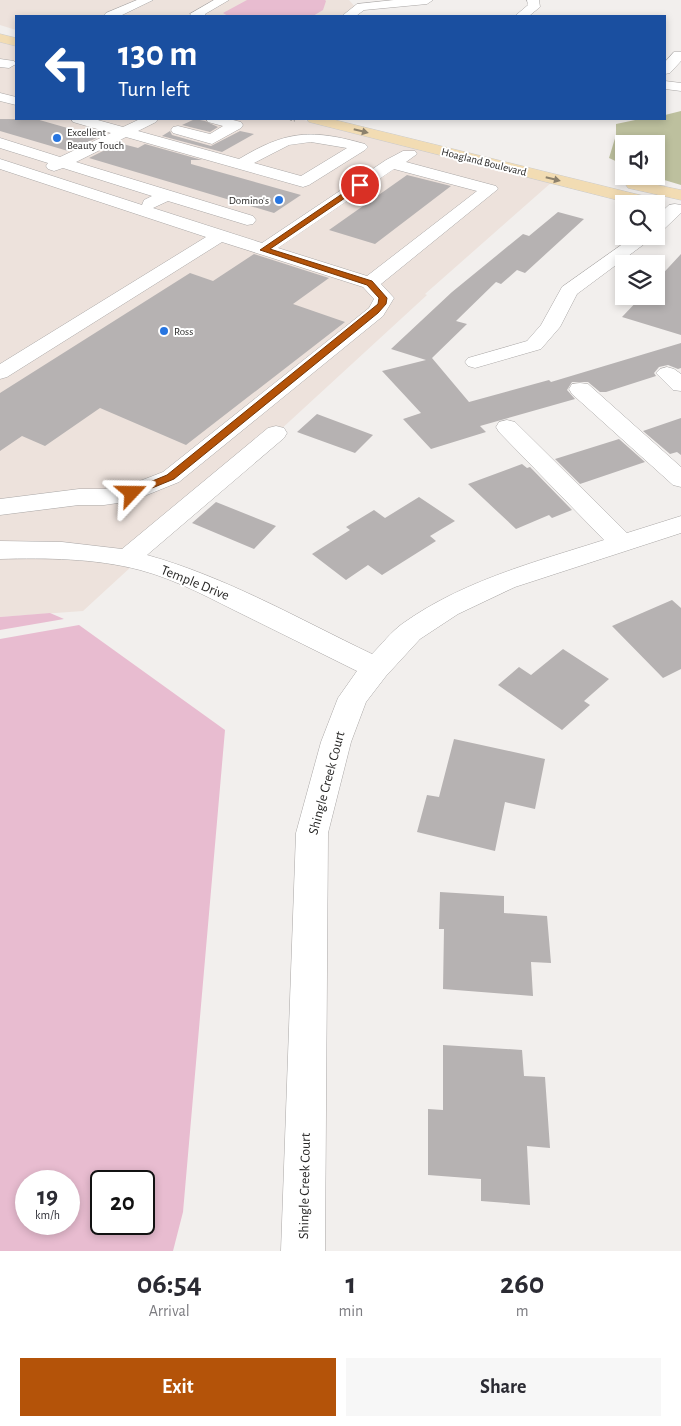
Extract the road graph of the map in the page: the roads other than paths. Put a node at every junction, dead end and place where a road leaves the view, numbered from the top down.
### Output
1 (147, 0) edge
2 (223, 0) edge
3 (426, 0) edge
4 (532, 0) edge
5 (357, 4) edge
6 (112, 15) edge
7 (198, 15) edge
8 (349, 15) edge
9 (522, 15) edge
10 (0, 28) edge
11 (15, 32) edge
12 (0, 34) edge
13 (0, 38) edge
14 (15, 38) edge
15 (15, 42) edge
16 (666, 52) edge
17 (680, 54) edge
18 (666, 69) edge
19 (0, 84) edge
20 (666, 84) edge
21 (681, 87) edge
22 (15, 88) edge
23 (0, 97) edge
24 (15, 101) edge
25 (82, 120) edge
26 (144, 120) edge
27 (185, 120) edge
28 (217, 120) edge
29 (318, 120) edge
30 (370, 120) edge
31 (169, 128) junction
32 (124, 132) junction
33 (0, 143) edge
34 (421, 146) junction
35 (62, 162) junction
36 (392, 163) junction
37 (0, 164) edge
38 (240, 165) junction
39 (35, 175) junction
40 (166, 195) junction
41 (619, 195) edge
42 (665, 204) edge
43 (679, 205) edge
44 (140, 209) junction
45 (665, 218) edge
46 (247, 220) dead end
47 (220, 236) junction
48 (633, 245) edge
49 (264, 250) junction
50 (370, 283) junction
51 (475, 362) dead end
52 (0, 373) edge
53 (580, 389) dead end
54 (507, 427) dead end
55 (276, 433) dead end
56 (681, 480) edge
57 (0, 507) edge
58 (681, 524) edge
59 (622, 543) junction
60 (0, 550) edge
61 (127, 558) junction
62 (376, 668) junction
63 (303, 1251) edge

1 - 6 street
2 - 7 street
3 - 5 street
4 - 9 street
5 - 8 street
10 - 11 main road
12 - 14 main road
13 - 15 main road
16 - 17 street
17 - 18 street
19 - 22 street
20 - 21 street
23 - 24 street
25 - 32 street
26 - 31 street
26 - 32 street
27 - 31 street
28 - 31 street
29 -> 34 main road, Hoagland Boulevard
30 - 43 main road
32 - 35 street
32 - 38 street
33 - 35 street
34 - 36 street
34 -> 41 main road, Hoagland Boulevard
35 - 39 street
35 - 40 street
36 - 49 street
36 - 50 street
37 - 39 street
38 - 38 street
39 - 44 street
40 - 44 street
40 - 46 street
42 - 43 main road, Hoagland Boulevard
43 - 45 street
44 - 47 street
47 - 49 street
47 - 52 street
48 - 51 street
49 - 50 street
50 - 57 street
53 - 56 street
54 - 59 street
55 - 61 street
58 - 59 street, Shingle Creek Court
59 - 62 street, Shingle Creek Court
60 - 61 street, Temple Drive
61 - 62 street, Temple Drive
62 - 63 street, Shingle Creek Court

